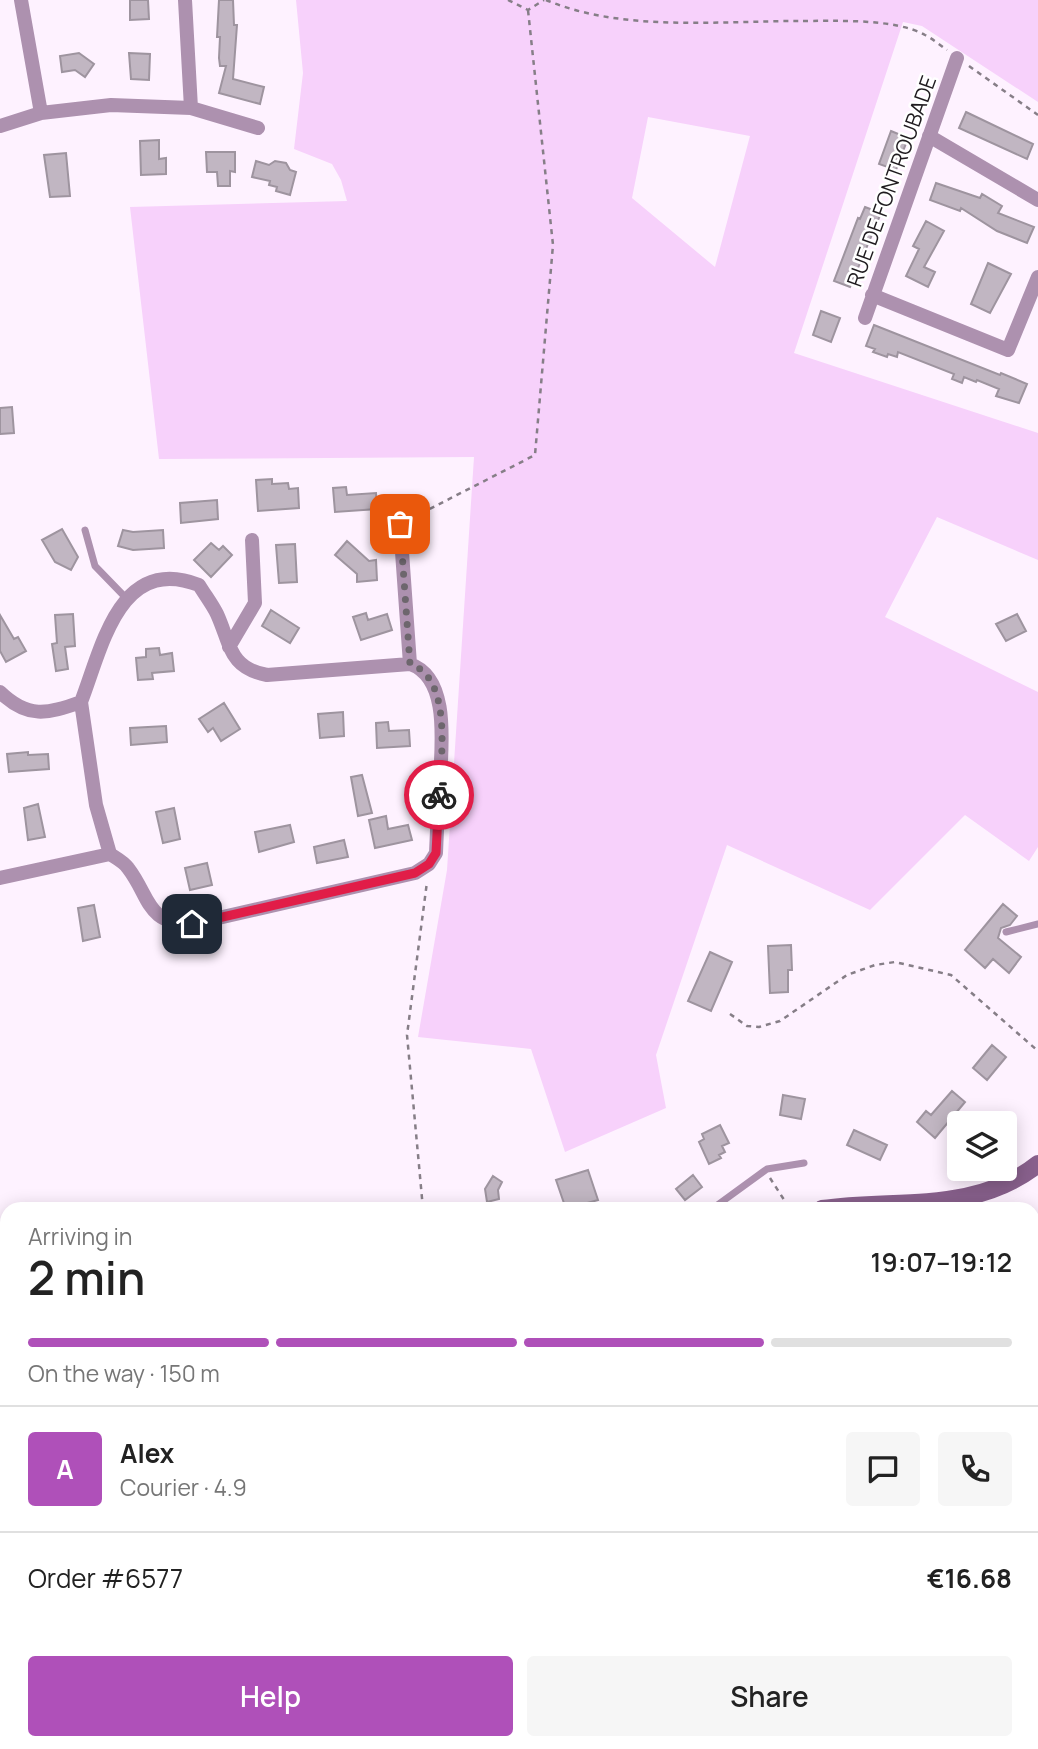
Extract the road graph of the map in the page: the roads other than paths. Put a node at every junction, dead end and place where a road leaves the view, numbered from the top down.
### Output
1 (21, 0) edge
2 (185, 0) edge
3 (957, 58) road end
4 (191, 108) junction
5 (41, 113) junction
6 (0, 126) edge
7 (258, 128) dead end
8 (929, 136) junction
9 (1038, 200) edge
10 (1038, 278) edge
11 (872, 295) junction
12 (865, 318) dead end
13 (400, 524) road end
14 (85, 530) dead end
15 (252, 540) dead end
16 (127, 599) junction
17 (229, 647) junction
18 (410, 664) junction
19 (0, 692) edge
20 (81, 702) junction
21 (110, 854) junction
22 (0, 878) edge
23 (1038, 924) edge
24 (1006, 932) dead end
25 (804, 1163) dead end
26 (1038, 1164) edge
27 (722, 1202) edge
28 (964, 1202) edge

1 - 5 street
2 - 4 street
3 - 8 street, RUE DE FONTROUBADE
4 - 5 street
4 - 7 street
5 - 6 street
8 - 9 street
8 - 11 street, RUE DE FONTROUBADE
10 - 11 street
11 - 12 street, RUE DE FONTROUBADE
13 - 18 street
14 - 16 lane
15 - 17 street
16 - 17 street
16 - 20 street
17 - 18 street
18 - 21 street
19 - 20 street
20 - 21 street
21 - 22 street
23 - 24 lane
25 - 27 lane
26 - 28 main road

